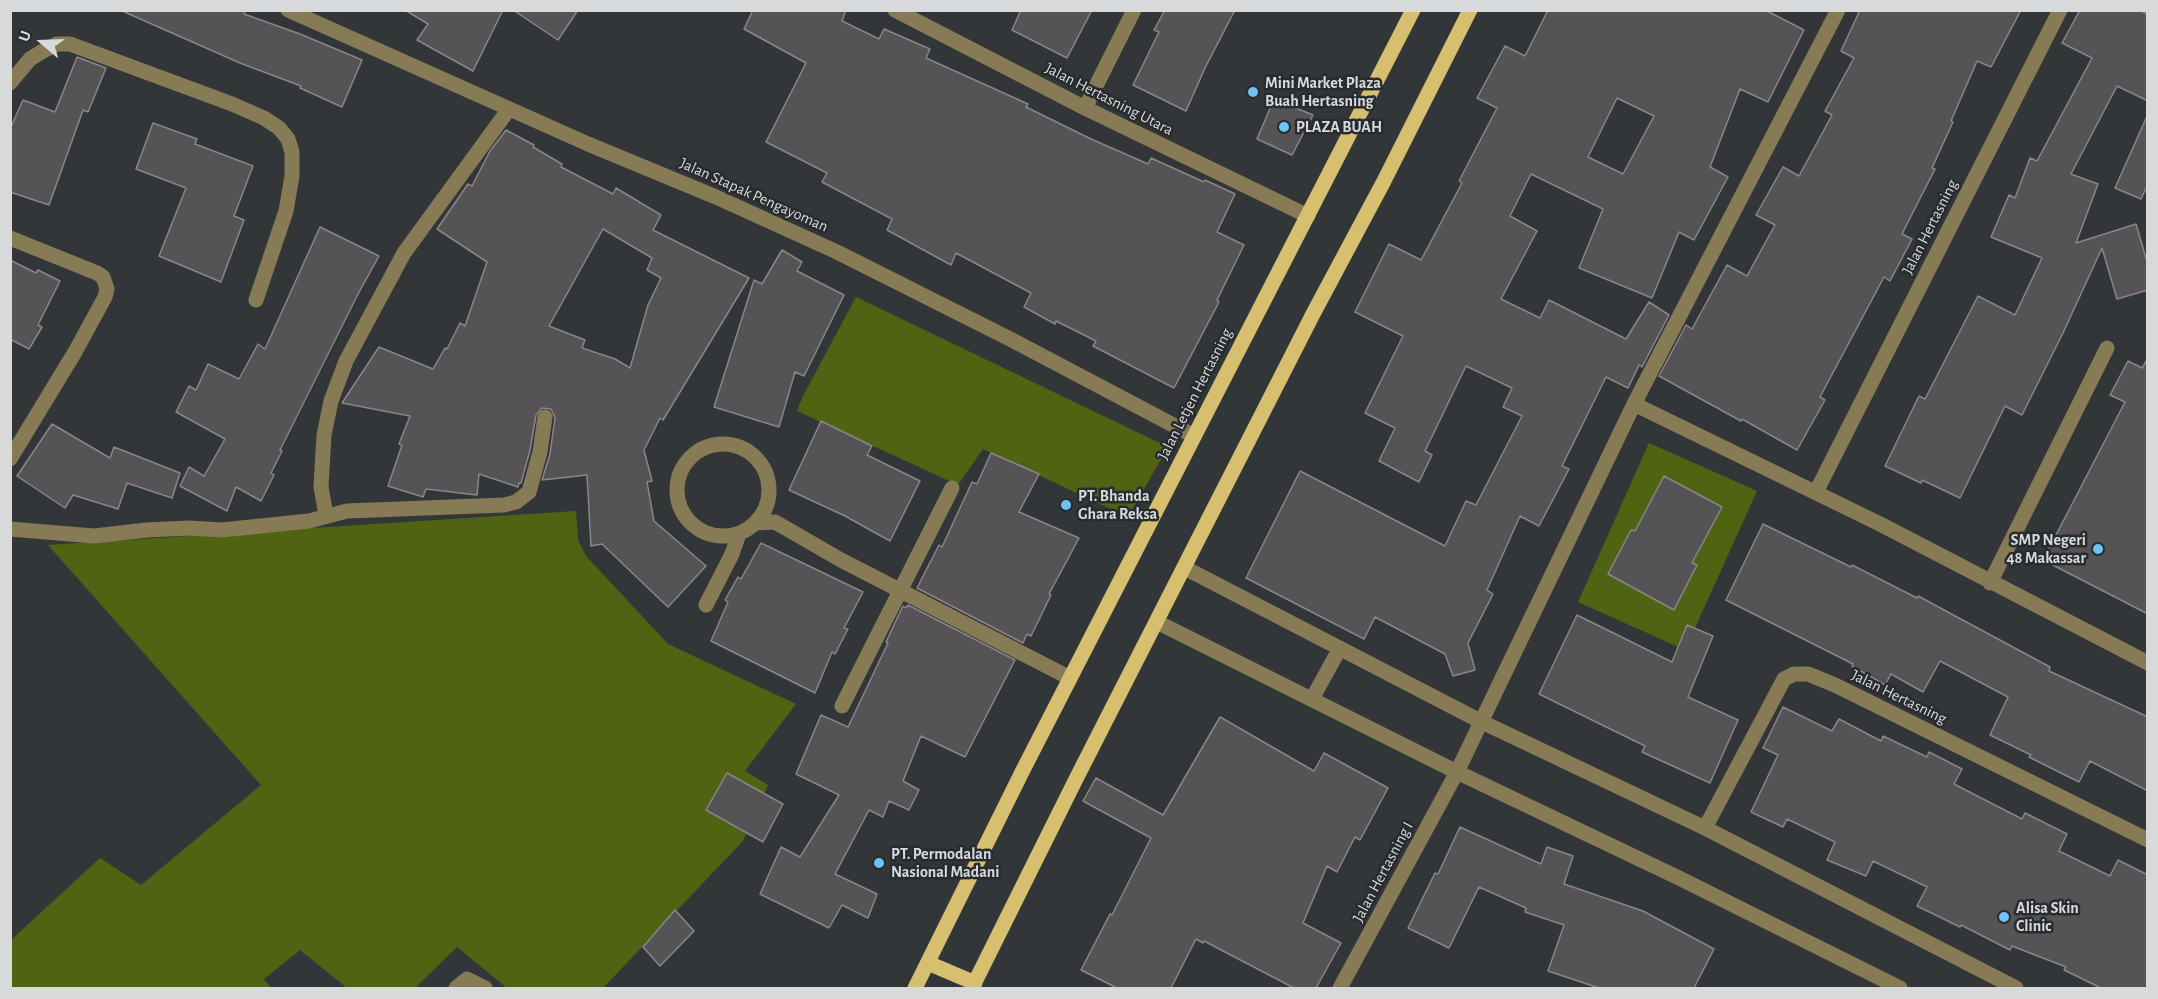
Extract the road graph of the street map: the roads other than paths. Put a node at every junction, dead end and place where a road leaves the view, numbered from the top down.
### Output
1 (288, 10) edge
2 (895, 10) edge
3 (1134, 10) edge
4 (1413, 10) edge
5 (1470, 10) edge
6 (1838, 10) edge
7 (2060, 10) edge
8 (913, 14) edge
9 (10, 83) edge
10 (1085, 108) junction
11 (509, 109) junction
12 (1308, 216) junction
13 (10, 238) edge
14 (256, 300) dead end
15 (2107, 348) dead end
16 (1634, 404) junction
17 (545, 417) dead end
18 (1194, 436) junction
19 (10, 459) edge
20 (952, 488) dead end
21 (1816, 492) junction
22 (326, 515) junction
23 (756, 523) junction
24 (10, 529) edge
25 (739, 534) junction
26 (1185, 568) junction
27 (1990, 583) junction
28 (900, 590) junction
29 (706, 604) dead end
30 (1158, 622) junction
31 (1340, 648) junction
32 (2148, 663) edge
33 (1070, 678) junction
34 (1312, 699) junction
35 (842, 706) dead end
36 (1482, 722) junction
37 (1457, 772) junction
38 (1705, 828) junction
39 (2148, 840) edge
40 (928, 963) junction
41 (462, 984) edge
42 (973, 986) edge
43 (485, 988) edge
44 (915, 988) edge
45 (1340, 988) edge
46 (1900, 988) edge
47 (2016, 988) edge

1 - 11 street, Jalan Stapak Pengayoman
2 - 8 street, Jalan Hertasning Utara
3 - 10 street
4 - 12 main road, Jalan Letjen Hertasning
5 - 26 main road
6 - 16 street, Jalan Hertasning I
7 - 21 street, Jalan Hertasning
8 - 10 street, Jalan Hertasning Utara
9 - 14 street
10 - 12 street, Jalan Hertasning Utara
11 - 18 street, Jalan Stapak Pengayoman
11 - 22 street
12 - 18 main road, Jalan Letjen Hertasning
13 - 19 street
15 - 27 street
16 - 21 street
16 - 36 street, Jalan Hertasning I
17 - 22 street
18 - 33 main road, Jalan Letjen Hertasning
20 - 28 street
21 - 27 street
22 - 24 street
23 - 25 street
23 - 25 street
23 - 28 street
25 - 29 street
26 - 30 main road
26 - 31 street
27 - 32 street
28 - 33 street
28 - 35 street
30 - 34 street
30 - 42 main road
31 - 34 street
31 - 36 street
33 - 40 main road, Jalan Letjen Hertasning
34 - 37 street
36 - 37 street, Jalan Hertasning I
36 - 38 street
37 - 45 street, Jalan Hertasning I
37 - 46 street
38 - 39 street, Jalan Hertasning
38 - 47 street
40 - 42 main road
40 - 44 main road, Jalan Letjen Hertasning
41 - 43 street

